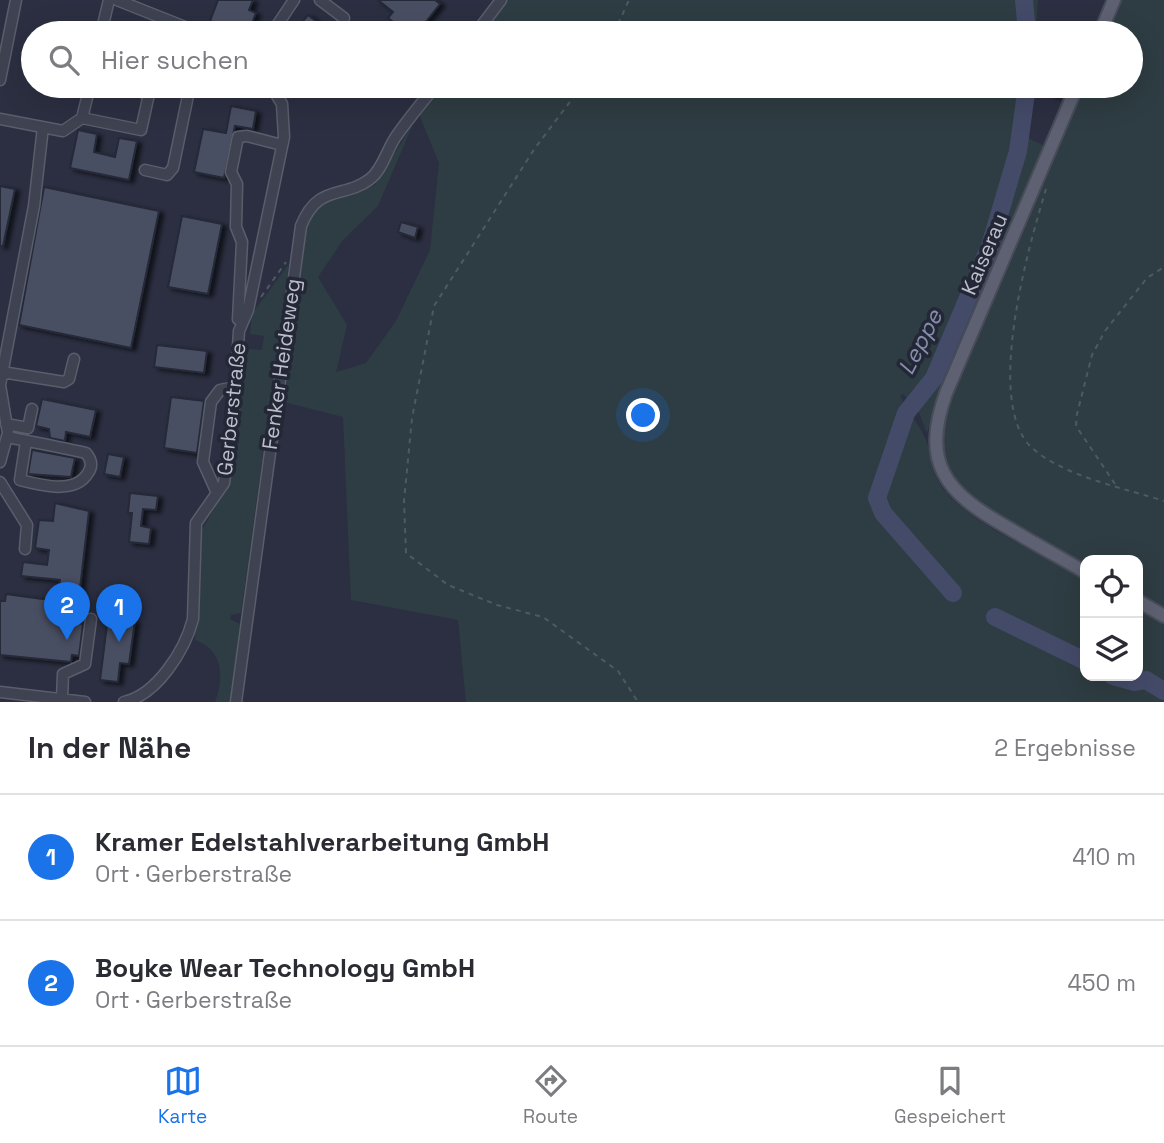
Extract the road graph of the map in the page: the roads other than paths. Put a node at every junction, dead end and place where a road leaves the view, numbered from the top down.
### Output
1 (16, 0) edge
2 (109, 0) edge
3 (117, 0) edge
4 (294, 0) edge
5 (320, 0) edge
6 (501, 0) edge
7 (1114, 0) edge
8 (344, 18) dead end
9 (105, 21) edge
10 (170, 21) edge
11 (280, 21) edge
12 (484, 21) edge
13 (1105, 21) edge
14 (0, 80) edge
15 (87, 98) edge
16 (148, 98) edge
17 (188, 98) edge
18 (278, 98) edge
19 (426, 98) edge
20 (1072, 98) edge
21 (82, 118) junction
22 (0, 119) edge
23 (43, 127) junction
24 (282, 145) junction
25 (145, 170) dead end
26 (243, 321) junction
27 (74, 359) dead end
28 (2, 375) edge
29 (236, 387) junction
30 (1, 398) edge
31 (32, 409) dead end
32 (6, 424) junction
33 (7, 437) junction
34 (26, 440) junction
35 (0, 462) edge
36 (0, 482) edge
37 (217, 493) junction
38 (25, 548) dead end
39 (1080, 569) edge
40 (1143, 604) edge
41 (1164, 616) edge
42 (92, 619) dead end
43 (0, 692) edge
44 (144, 698) edge
45 (37, 699) edge
46 (62, 699) junction
47 (85, 702) edge
48 (124, 702) edge
49 (236, 702) edge

1 - 14 street
2 - 9 street
3 - 10 street
4 - 11 street
5 - 8 street
6 - 12 street
7 - 13 main road
15 - 21 street
16 - 21 street
17 - 25 street
18 - 24 street, Gerberstraße
19 - 49 street, Fenker Heideweg
20 - 39 main road, Kaiserau
21 - 23 street
22 - 23 street
23 - 28 street
24 - 26 street, Gerberstraße
24 - 26 street
26 - 29 street, Gerberstraße
27 - 28 street
28 - 30 street
29 - 37 street, Gerberstraße
29 - 37 street
30 - 32 street
31 - 32 street
32 - 33 street
33 - 34 street
33 - 35 street
34 - 34 street
36 - 38 street
37 - 44 street, Gerberstraße
40 - 41 main road
42 - 46 street
43 - 45 street
44 - 48 street, Gerberstraße
45 - 46 street
46 - 47 street

